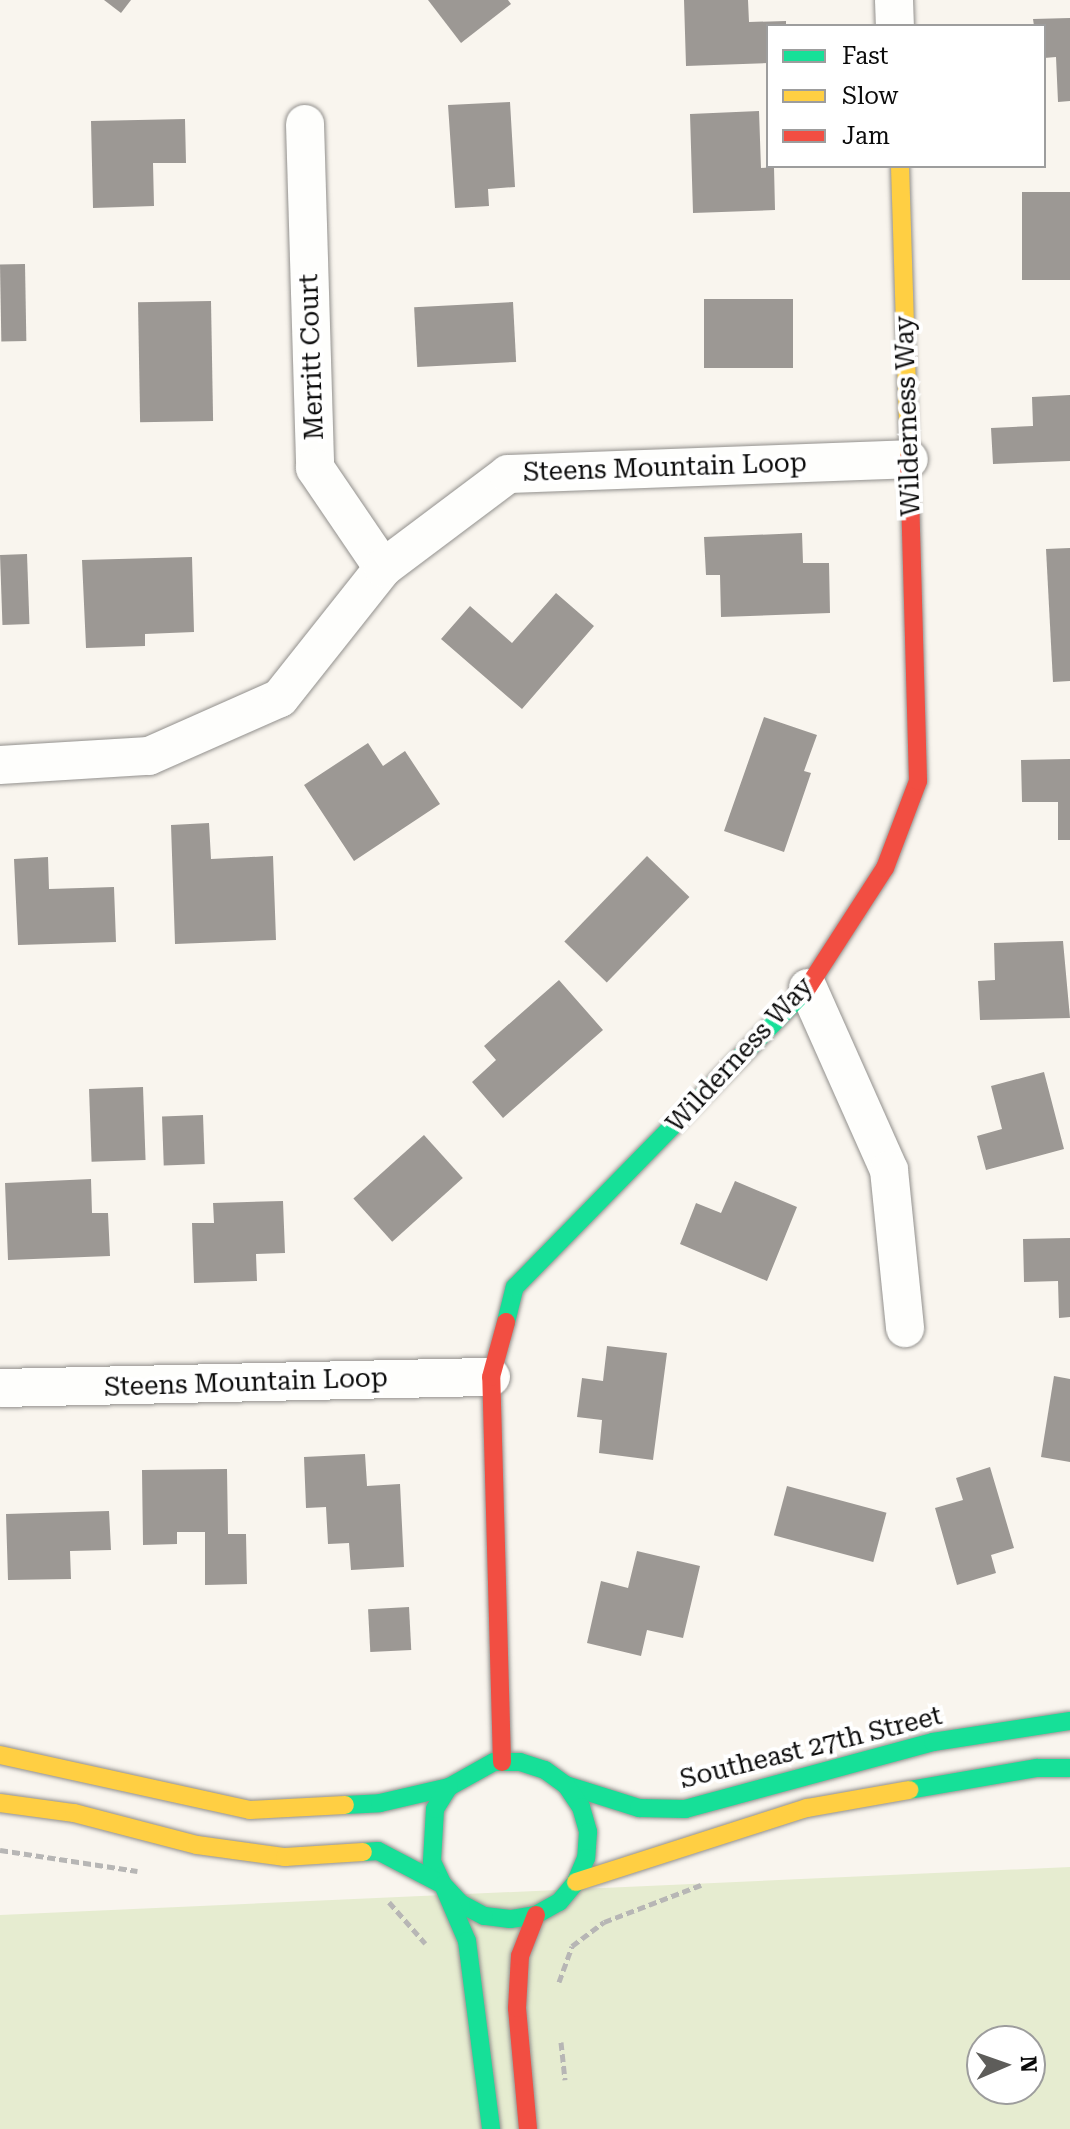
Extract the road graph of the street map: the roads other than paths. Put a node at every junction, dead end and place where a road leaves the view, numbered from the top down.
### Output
1 (894, 0) edge
2 (895, 24) edge
3 (305, 124) dead end
4 (900, 168) edge
5 (909, 459) junction
6 (383, 568) junction
7 (0, 765) edge
8 (808, 988) junction
9 (905, 1328) dead end
10 (491, 1377) junction
11 (0, 1388) edge
12 (1070, 1721) edge
13 (0, 1755) edge
14 (502, 1762) junction
15 (1070, 1768) edge
16 (566, 1785) junction
17 (449, 1787) junction
18 (0, 1803) edge
19 (576, 1882) junction
20 (443, 1885) junction
21 (536, 1915) junction
22 (491, 2129) edge
23 (528, 2129) edge

1 - 2 street
3 - 6 street, Merritt Court
4 - 5 main road, Wilderness Way
5 - 6 street, Steens Mountain Loop
5 - 8 main road, Wilderness Way
6 - 7 street, Steens Mountain Loop
8 - 9 street
8 - 10 main road, Wilderness Way
10 - 11 street, Steens Mountain Loop
10 - 14 main road, Wilderness Way
12 - 16 main road, Southeast 27th Street
13 - 17 main road
14 - 16 main road
14 - 17 main road
15 - 19 main road
16 - 19 main road
17 - 20 main road
18 - 20 main road
19 - 21 main road
20 - 21 main road
20 - 22 main road
21 - 23 main road

